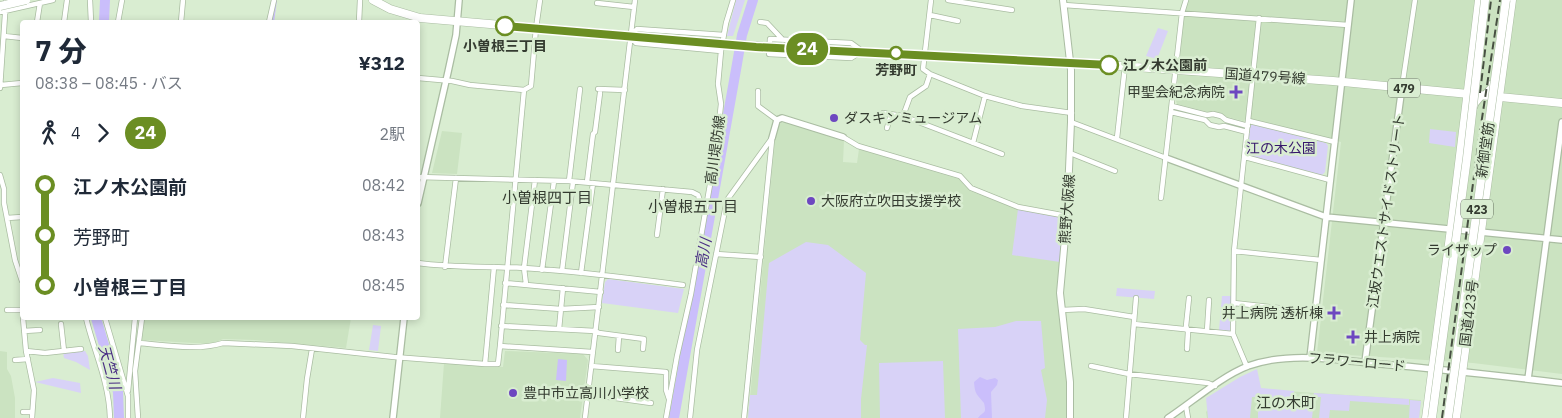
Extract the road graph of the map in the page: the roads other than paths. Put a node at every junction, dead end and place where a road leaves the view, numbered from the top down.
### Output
1 (6, 0) edge
2 (26, 0) edge
3 (54, 0) edge
4 (67, 0) edge
5 (90, 0) edge
6 (122, 0) edge
7 (183, 0) edge
8 (274, 0) edge
9 (360, 0) edge
10 (373, 0) edge
11 (459, 0) edge
12 (540, 0) edge
13 (635, 0) edge
14 (733, 0) edge
15 (931, 0) edge
16 (948, 0) edge
17 (1186, 0) edge
18 (1351, 0) edge
19 (1415, 0) edge
20 (1479, 0) edge
21 (1485, 0) edge
22 (1506, 0) edge
23 (1512, 0) edge
24 (1064, 2) edge
25 (40, 3) junction
26 (597, 3) dead end
27 (634, 7) junction
28 (3, 8) edge
29 (1012, 10) dead end
30 (0, 12) edge
31 (1182, 13) junction
32 (930, 15) junction
33 (1259, 18) junction
34 (37, 20) edge
35 (64, 20) edge
36 (91, 20) edge
37 (118, 20) edge
38 (181, 20) edge
39 (270, 20) edge
40 (359, 20) edge
41 (456, 21) junction
42 (958, 21) dead end
43 (760, 22) dead end
44 (1348, 25) junction
45 (536, 28) junction
46 (724, 35) junction
47 (4, 36) junction
48 (630, 36) junction
49 (20, 38) edge
50 (1507, 42) junction
51 (784, 44) junction
52 (862, 51) junction
53 (721, 52) junction
54 (924, 54) junction
55 (1070, 62) junction
56 (1125, 66) junction
57 (1176, 69) junction
58 (930, 74) junction
59 (1254, 75) junction
60 (420, 78) edge
61 (447, 80) junction
62 (1342, 82) junction
63 (20, 83) edge
64 (0, 86) edge
65 (1402, 87) junction
66 (580, 89) dead end
67 (524, 90) junction
68 (625, 90) junction
69 (758, 92) dead end
70 (1467, 92) junction
71 (1483, 94) junction
72 (985, 96) junction
73 (1499, 96) junction
74 (1562, 103) edge
75 (1172, 106) junction
76 (1171, 112) junction
77 (883, 113) dead end
78 (1072, 113) junction
79 (891, 114) junction
80 (903, 116) junction
81 (777, 120) junction
82 (1249, 121) junction
83 (1072, 122) junction
84 (1562, 122) edge
85 (887, 128) dead end
86 (1248, 129) junction
87 (1462, 135) junction
88 (843, 136) joint
89 (772, 138) junction
90 (1117, 138) junction
91 (1335, 142) junction
92 (973, 143) junction
93 (1070, 153) junction
94 (1002, 154) dead end
95 (1245, 157) junction
96 (1166, 158) junction
97 (1115, 171) dead end
98 (0, 175) edge
99 (420, 177) edge
100 (456, 178) junction
101 (515, 180) junction
102 (535, 180) junction
103 (1330, 180) junction
104 (554, 181) junction
105 (571, 181) junction
106 (590, 183) junction
107 (1, 184) edge
108 (613, 185) junction
109 (1241, 185) junction
110 (663, 189) junction
111 (1161, 198) dead end
112 (704, 214) junction
113 (1067, 216) junction
114 (20, 217) edge
115 (1326, 217) junction
116 (7, 218) junction
117 (1384, 223) junction
118 (1451, 229) junction
119 (1480, 232) junction
120 (657, 234) dead end
121 (1546, 239) junction
122 (1562, 240) edge
123 (1234, 250) junction
124 (716, 254) junction
125 (761, 257) junction
126 (1321, 260) junction
127 (420, 263) edge
128 (445, 267) junction
129 (494, 267) junction
130 (506, 268) junction
131 (524, 268) junction
132 (542, 270) junction
133 (562, 271) junction
134 (581, 273) junction
135 (20, 274) edge
136 (602, 275) junction
137 (505, 282) junction
138 (526, 284) junction
139 (683, 285) dead end
140 (563, 288) junction
141 (601, 292) junction
142 (1136, 298) dead end
143 (1189, 298) dead end
144 (1209, 300) dead end
145 (1234, 303) junction
146 (503, 304) junction
147 (599, 307) junction
148 (561, 309) junction
149 (7, 310) dead end
150 (20, 310) edge
151 (1062, 310) junction
152 (1315, 312) junction
153 (1134, 317) junction
154 (24, 320) edge
155 (87, 320) edge
156 (107, 320) edge
157 (135, 320) edge
158 (142, 320) edge
159 (404, 320) edge
160 (61, 324) dead end
161 (1134, 324) junction
162 (502, 326) junction
163 (559, 329) junction
164 (1187, 329) junction
165 (40, 330) dead end
166 (24, 331) junction
167 (1207, 331) junction
168 (595, 332) junction
169 (1233, 334) junction
170 (619, 336) junction
171 (139, 343) junction
172 (500, 346) junction
173 (312, 348) junction
174 (81, 349) dead end
175 (643, 349) dead end
176 (1187, 349) dead end
177 (64, 350) junction
178 (618, 350) dead end
179 (26, 351) junction
180 (592, 352) junction
181 (399, 358) junction
182 (1310, 358) junction
183 (28, 359) junction
184 (15, 360) dead end
185 (1365, 362) junction
186 (484, 364) junction
187 (591, 366) junction
188 (1091, 366) dead end
189 (1247, 367) junction
190 (1432, 368) junction
191 (1462, 371) junction
192 (1129, 374) junction
193 (1528, 379) junction
194 (1562, 383) edge
195 (1215, 386) junction
196 (588, 394) junction
197 (128, 396) junction
198 (669, 399) junction
199 (651, 403) dead end
200 (1186, 406) junction
201 (23, 412) dead end
202 (32, 415) edge
203 (110, 418) edge
204 (128, 418) edge
205 (138, 418) edge
206 (304, 418) edge
207 (393, 418) edge
208 (585, 418) edge
209 (666, 418) edge
210 (690, 418) edge
211 (744, 418) edge
212 (1070, 418) edge
213 (1126, 418) edge
214 (1168, 418) edge
215 (1188, 418) edge
216 (1426, 418) edge
217 (1432, 418) edge
218 (1448, 418) edge
219 (1456, 418) edge

1 - 28 street
2 - 28 highway, bridge
3 - 25 street
4 - 35 street
5 - 36 street
6 - 37 street
7 - 38 street
8 - 39 street
9 - 40 street
10 - 41 highway, 国道479号線 / 479
11 - 41 street
12 - 45 street
13 - 27 street
14 - 46 street, 高川堤防線
15 - 32 street
16 - 29 street
17 - 31 street
18 - 44 street
19 - 65 street, 江坂ウエストサイドストリート
20 - 70 highway, 423
21 - 217 highway, 新御堂筋 / 423, bridge
22 - 218 highway, 新御堂筋 / 423, bridge
23 - 50 highway, 国道423号 / 423
24 - 31 street
24 - 55 main road, 熊野大阪線
25 - 28 street
25 - 34 street
26 - 27 street
27 - 48 street
28 - 30 street
28 - 47 street
31 - 33 street
31 - 57 street
32 - 42 street
32 - 54 street
33 - 44 street
33 - 59 street
41 - 45 highway, 国道479号線 / 479
41 - 61 street
43 - 51 street
44 - 62 street
45 - 48 highway, 国道479号線 / 479
45 - 67 street
46 - 48 street
46 - 53 street, 高川堤防線
47 - 49 street
47 - 64 street
48 - 51 highway, 国道479号線 / 479, bridge
48 - 53 street
48 - 68 street
50 - 71 street
50 - 73 highway, 国道423号 / 423
51 - 52 highway, 国道479号線 / 479
51 - 52 street
52 - 54 highway, 国道479号線 / 479
53 - 112 street, 高川堤防線
54 - 55 highway, 国道479号線 / 479
54 - 58 street
55 - 56 highway, 国道479号線 / 479
55 - 78 main road, 熊野大阪線
56 - 57 highway, 国道479号線 / 479
56 - 90 street
57 - 59 highway, 国道479号線 / 479
57 - 75 street
58 - 72 street
58 - 80 street
59 - 62 highway, 国道479号線 / 479
59 - 82 street
60 - 61 street
61 - 67 street
61 - 99 street
62 - 65 highway, 国道479号線 / 479
62 - 91 street
63 - 64 street
65 - 70 highway, 国道479号線 / 479
65 - 117 street, 江坂ウエストサイドストリート
66 - 105 street
67 - 101 street
68 - 106 street
68 - 108 street
69 - 81 street
70 - 71 highway, 国道479号線 / 479
70 - 87 highway, 423
71 - 73 highway, 国道479号線 / 479
71 - 87 street
72 - 78 street
72 - 92 street
73 - 74 highway, 国道479号線 / 479
73 - 119 highway, 国道423号 / 423
75 - 76 street
75 - 86 street
76 - 86 street
76 - 96 street
77 - 79 street
78 - 83 main road, 熊野大阪線
79 - 80 street
79 - 85 street
80 - 92 street
81 - 88 street
81 - 89 street
82 - 86 street
82 - 91 street
83 - 90 street
83 - 93 main road, 熊野大阪線
84 - 121 street
86 - 95 street
87 - 118 highway, 423
88 - 113 street
89 - 124 street
89 - 125 street
90 - 96 street
91 - 103 street
92 - 94 street
93 - 97 street
93 - 113 main road, 熊野大阪線
95 - 103 street
95 - 109 street
96 - 109 street
96 - 111 street
98 - 107 street
99 - 100 street
100 - 101 street
100 - 128 street
101 - 102 street
101 - 130 street
102 - 104 street
102 - 131 street
103 - 115 street
104 - 105 street
104 - 132 street
105 - 106 street
105 - 133 street
106 - 108 street
106 - 134 street
107 - 116 street
108 - 110 street
108 - 136 street
109 - 115 street
109 - 123 street
110 - 112 street
110 - 120 street
112 - 198 street, 高川堤防線
113 - 151 main road, 熊野大阪線
114 - 116 street
115 - 117 street
115 - 126 street
116 - 135 street
117 - 118 street
117 - 185 street, 江坂ウエストサイドストリート
118 - 119 street
118 - 190 highway, 423
119 - 121 street
119 - 191 highway, 国道423号 / 423
121 - 122 street
121 - 193 street
123 - 126 street
123 - 145 street
124 - 125 street
124 - 210 street
125 - 211 street
126 - 152 street
127 - 128 street
128 - 129 street
129 - 130 street
129 - 186 street
130 - 131 street
130 - 137 street
131 - 132 street
131 - 138 street
132 - 133 street
133 - 134 street
134 - 136 street
136 - 139 street
136 - 141 street
137 - 138 street
137 - 146 street
138 - 140 street
140 - 141 street
140 - 148 street
141 - 147 street
142 - 153 street
143 - 164 street
144 - 167 street
145 - 152 street
145 - 169 street
146 - 148 street
146 - 162 street
147 - 148 street
147 - 168 street
148 - 163 street
149 - 150 street
151 - 153 street
151 - 212 main road, 熊野大阪線
152 - 182 street
153 - 161 street
154 - 166 street
155 - 203 street
156 - 197 street
157 - 197 street
158 - 171 street
159 - 181 street
160 - 177 street
161 - 164 street
161 - 192 street
162 - 163 street
162 - 172 street
163 - 168 street
164 - 167 street
164 - 176 street
165 - 166 street
166 - 179 street
167 - 169 street
168 - 170 street
168 - 180 street
169 - 189 street
170 - 175 street
170 - 178 street
171 - 173 street
171 - 205 street
172 - 180 street
172 - 186 street
173 - 181 street
173 - 206 street
174 - 177 street
177 - 179 street
179 - 183 street
180 - 187 street
181 - 186 street
181 - 207 street
182 - 185 street, フラワーロード
182 - 189 street, フラワーロード
183 - 184 street
183 - 202 street
185 - 190 street, フラワーロード
187 - 196 street
187 - 198 street
188 - 192 street
189 - 195 street, フラワーロード
190 - 191 street, フラワーロード
190 - 216 highway, 423
191 - 193 street, フラワーロード
191 - 219 highway, 国道423号 / 423
192 - 195 street
192 - 213 street
193 - 194 street, フラワーロード
195 - 200 street, フラワーロード
196 - 199 street
196 - 208 street
197 - 204 street
198 - 209 street, 高川堤防線
200 - 214 street, フラワーロード
200 - 215 street
201 - 202 street

